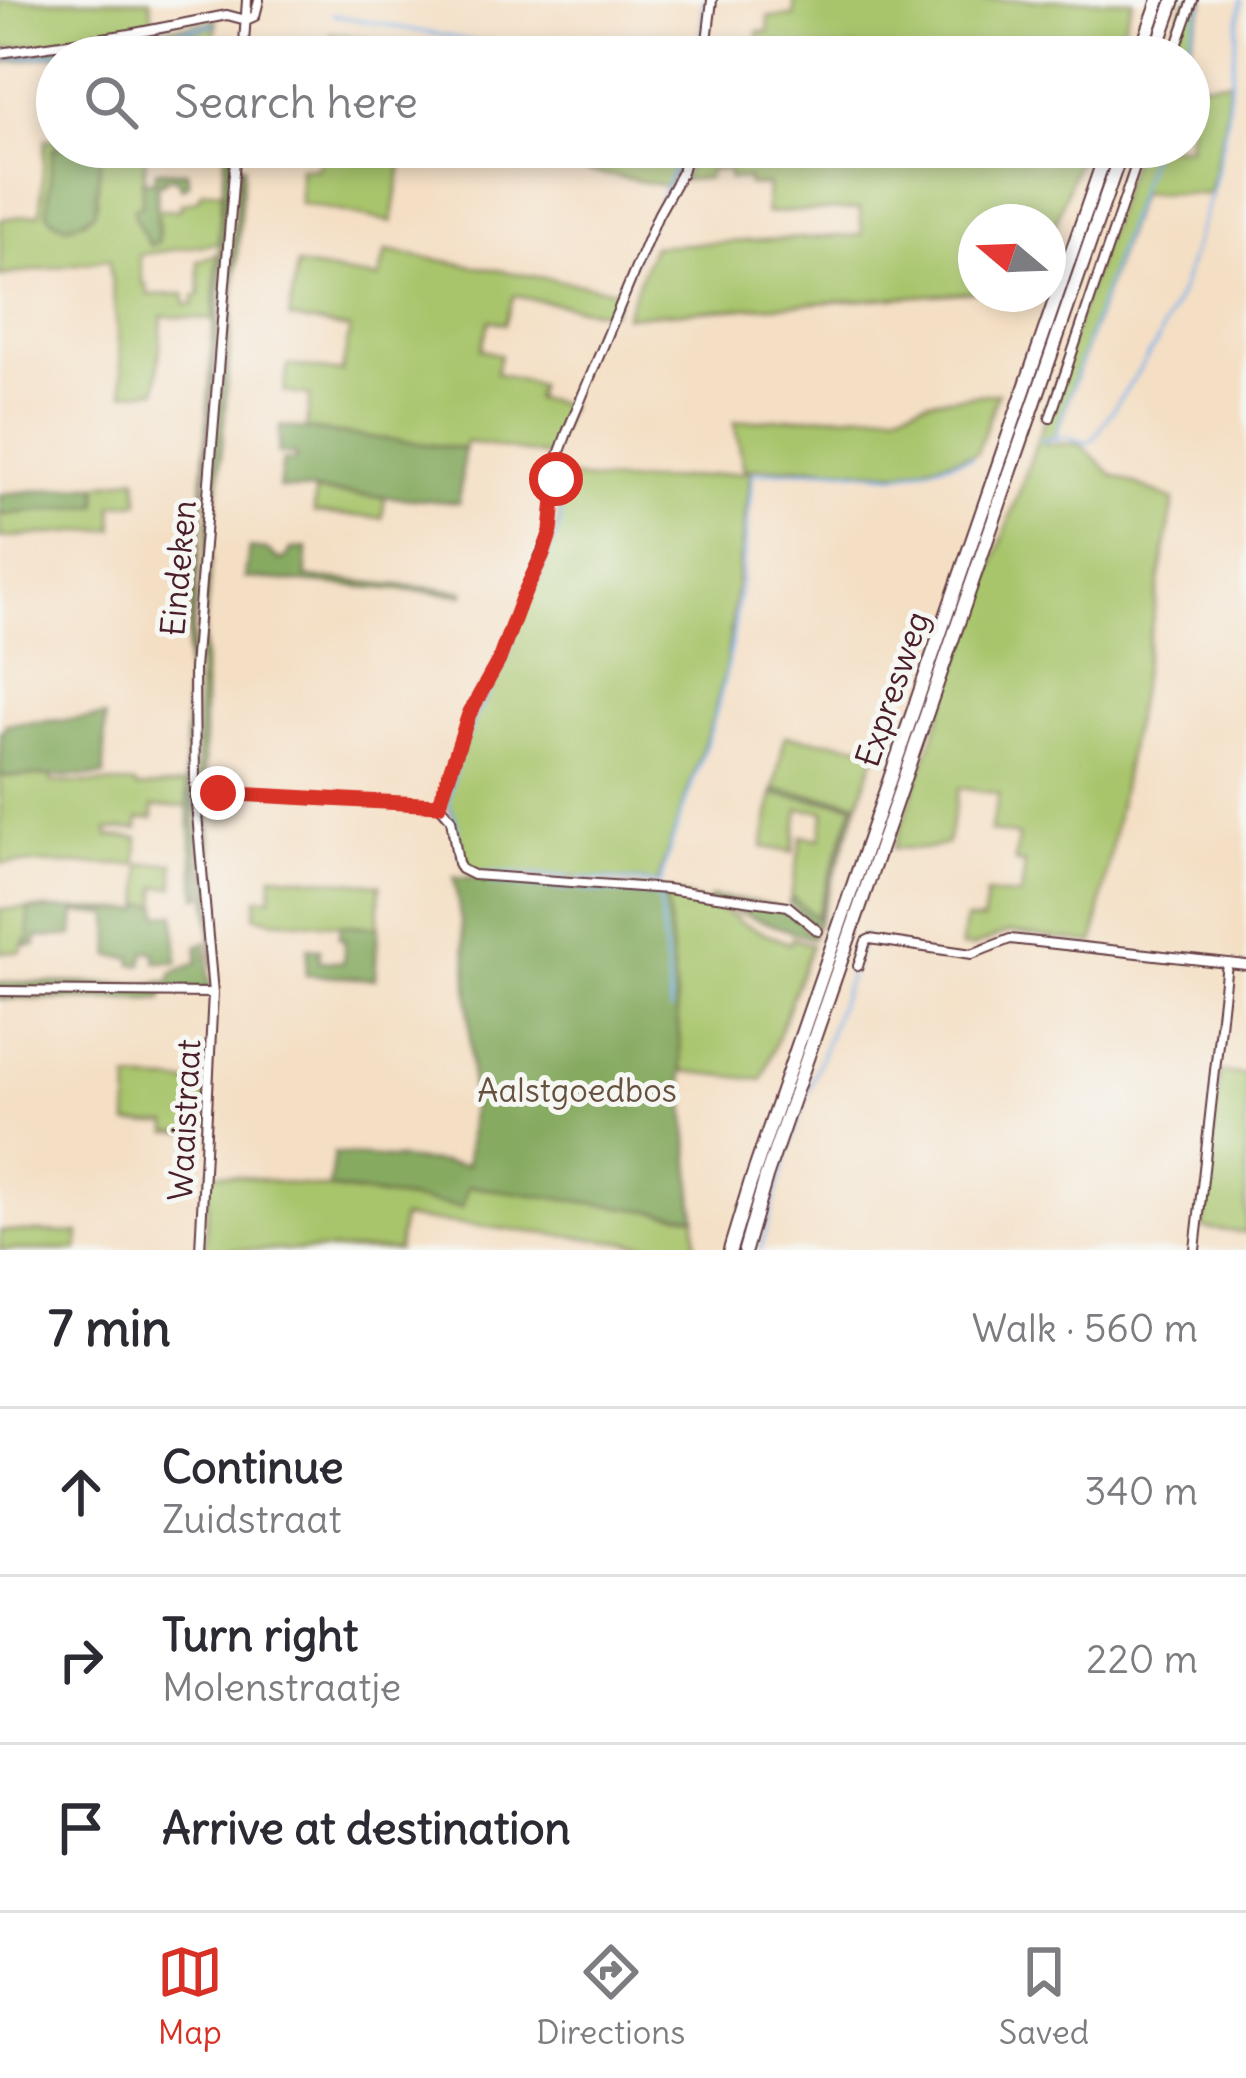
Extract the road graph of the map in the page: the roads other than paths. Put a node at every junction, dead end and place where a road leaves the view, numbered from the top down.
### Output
1 (234, 0) edge
2 (247, 0) edge
3 (259, 0) edge
4 (712, 0) edge
5 (1159, 0) edge
6 (1174, 0) edge
7 (1192, 0) edge
8 (232, 16) junction
9 (245, 20) junction
10 (107, 36) edge
11 (244, 36) edge
12 (708, 36) edge
13 (1146, 36) edge
14 (1161, 36) edge
15 (1180, 36) edge
16 (36, 47) edge
17 (0, 53) edge
18 (234, 168) edge
19 (683, 168) edge
20 (1101, 168) edge
21 (1116, 168) edge
22 (1135, 168) edge
23 (1050, 418) dead end
24 (195, 792) junction
25 (439, 805) junction
26 (818, 931) dead end
27 (1227, 963) junction
28 (1246, 965) edge
29 (858, 966) dead end
30 (0, 992) edge
31 (213, 993) junction
32 (200, 1250) edge
33 (730, 1250) edge
34 (745, 1250) edge
35 (1195, 1250) edge

1 - 8 street
2 - 9 street
3 - 9 street
4 - 12 street
5 - 13 highway
6 - 14 highway
7 - 15 street
8 - 9 street
8 - 10 street
9 - 11 street
16 - 17 street
18 - 24 street, Eindeken
19 - 25 street
20 - 33 highway, Expresweg
21 - 34 highway, Expresweg
22 - 23 street
24 - 25 street
24 - 31 street, Eindeken
25 - 26 street
27 - 28 street
27 - 29 street
27 - 35 street
30 - 31 street
31 - 32 street, Waaistraat

